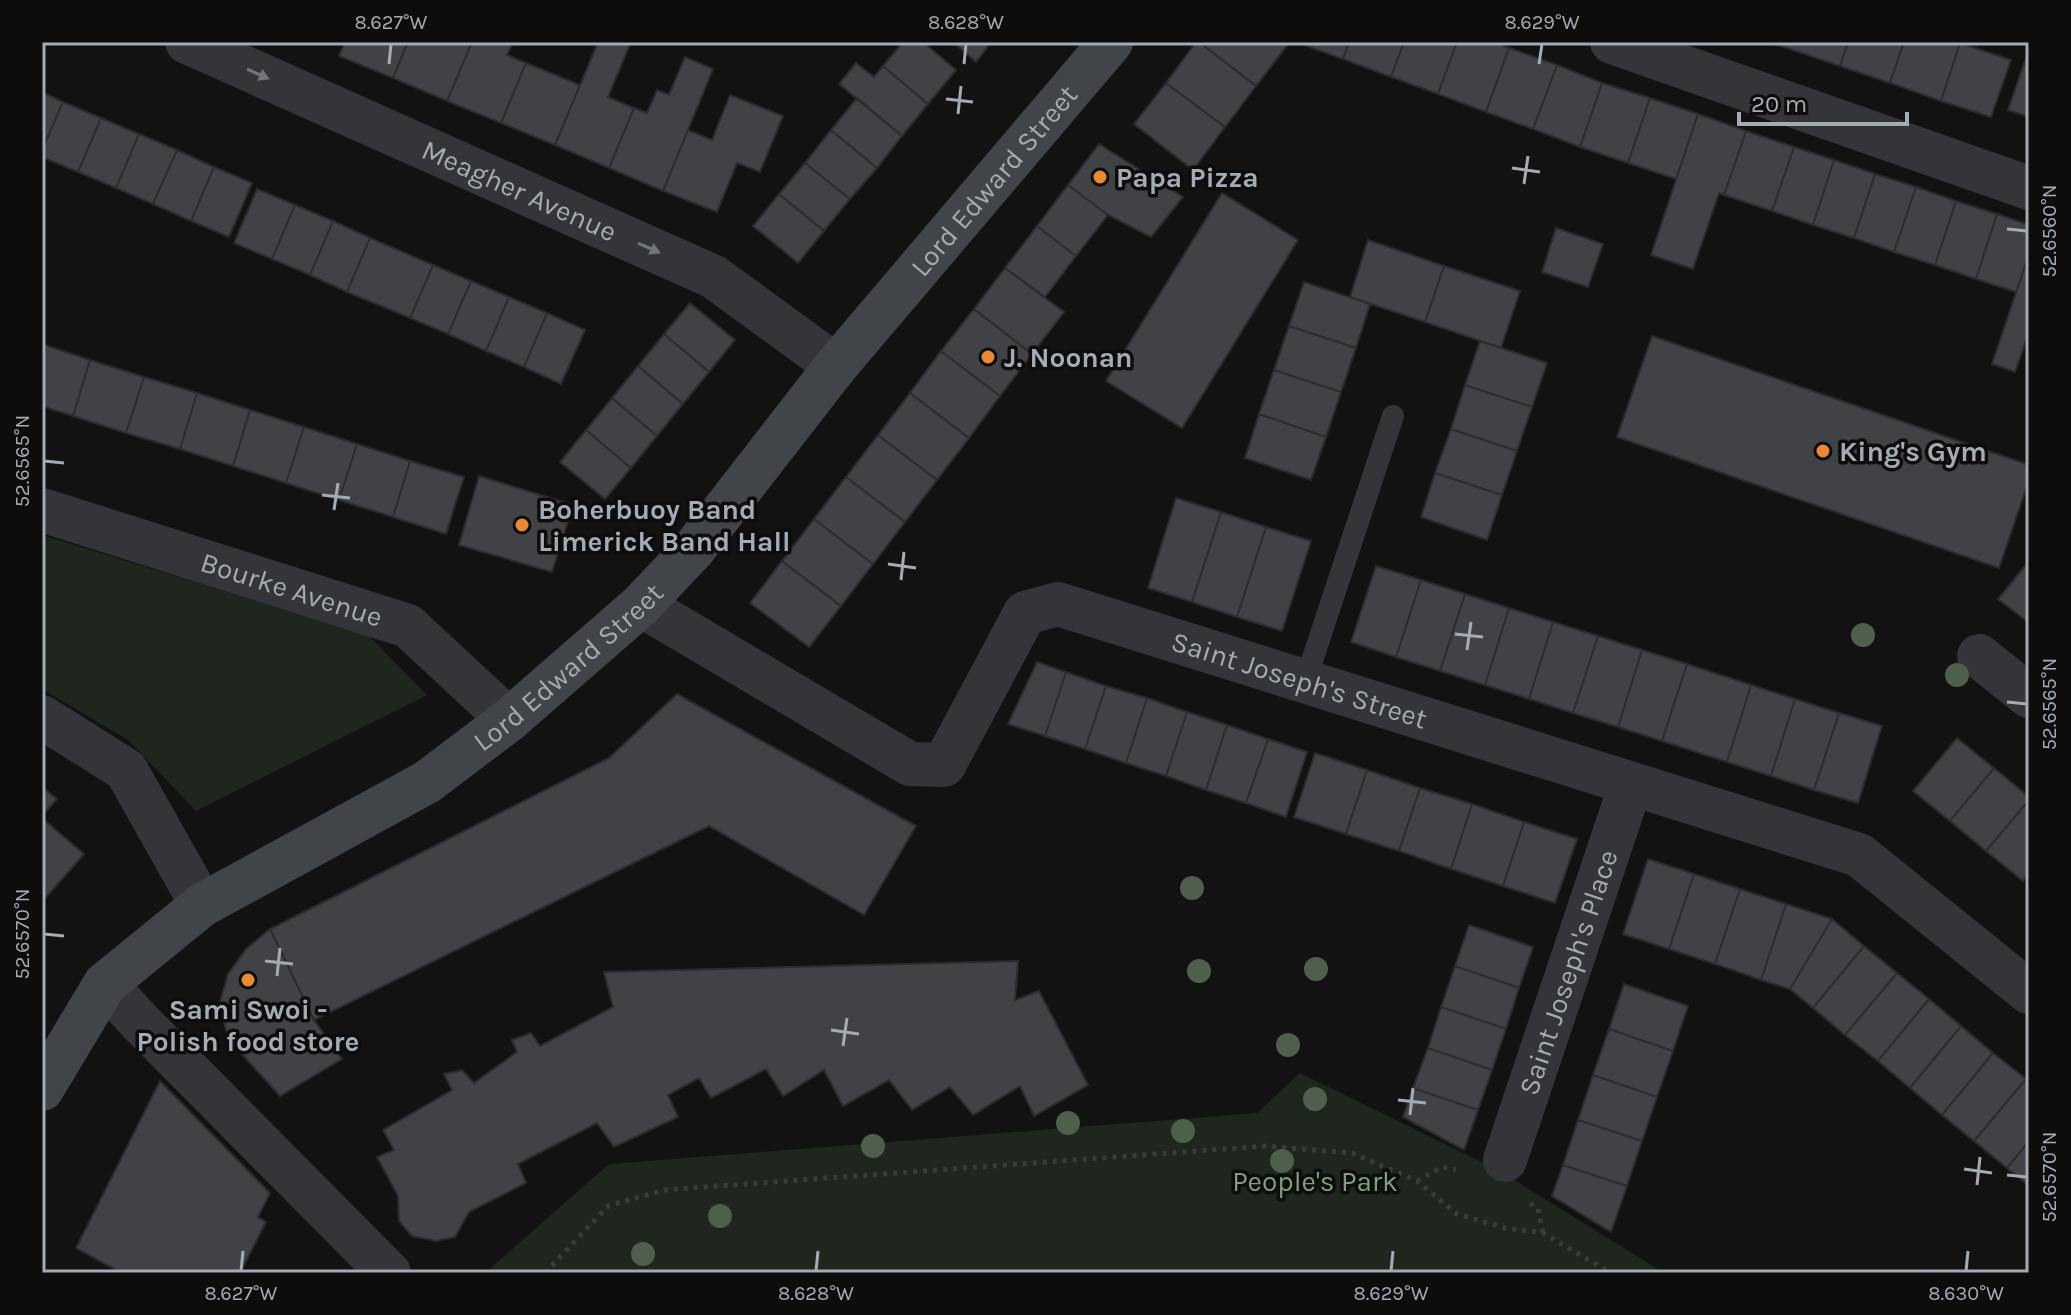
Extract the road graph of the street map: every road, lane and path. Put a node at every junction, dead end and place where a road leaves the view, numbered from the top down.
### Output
1 (187, 42) edge
2 (1111, 42) edge
3 (1612, 42) edge
4 (2029, 188) edge
5 (836, 366) junction
6 (1393, 416) dead end
7 (42, 510) edge
8 (641, 605) junction
9 (1979, 656) dead end
10 (1305, 682) junction
11 (2029, 696) edge
12 (42, 717) edge
13 (509, 720) junction
14 (1631, 784) junction
15 (202, 905) junction
16 (105, 984) junction
17 (2029, 992) edge
18 (42, 1089) edge
19 (1505, 1160) dead end
20 (389, 1273) edge
21 (545, 1273) edge
22 (1611, 1273) edge

1 -> 5 street, Meagher Avenue
2 - 5 main road, Lord Edward Street
3 - 4 street
5 - 8 main road, Lord Edward Street
6 - 10 lane
7 - 13 street, Bourke Avenue
8 - 10 street, Saint Joseph's Street
8 - 13 main road, Lord Edward Street
9 - 11 street
10 - 14 street, Saint Joseph's Street
12 - 15 street
13 - 15 main road, Lord Edward Street
14 - 17 street, Saint Joseph's Street
14 - 19 street, Saint Joseph's Place
15 - 16 main road, Lord Edward Street
16 - 18 main road, Lord Edward Street
16 - 20 street
21 - 22 path

